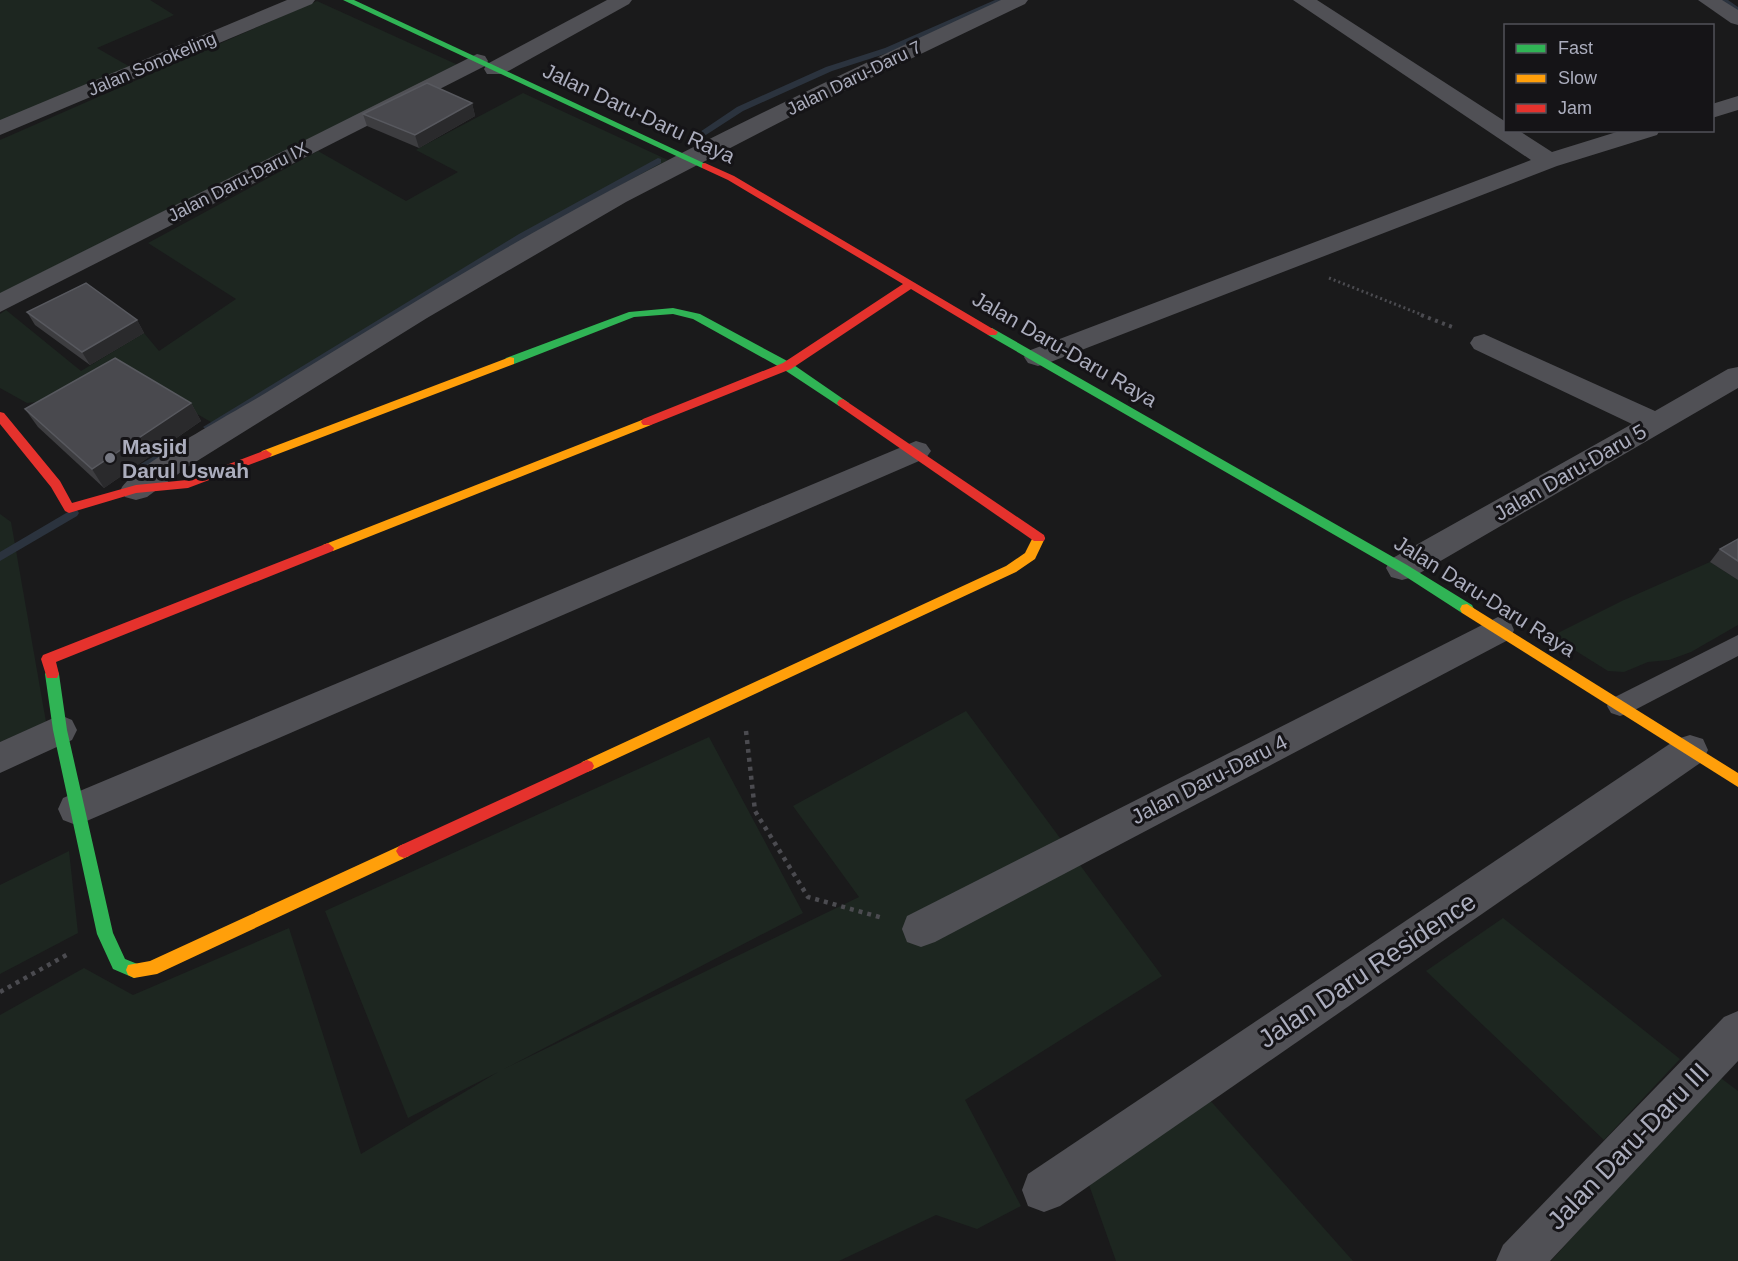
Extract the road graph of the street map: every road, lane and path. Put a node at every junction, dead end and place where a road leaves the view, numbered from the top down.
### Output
1 (305, 0) edge
2 (347, 0) edge
3 (622, 0) edge
4 (1018, 0) edge
5 (1303, 0) edge
6 (1708, 0) edge
7 (1738, 19) edge
8 (486, 65) junction
9 (1738, 103) edge
10 (1714, 111) edge
11 (0, 128) edge
12 (1504, 132) edge
13 (1505, 132) edge
14 (1643, 132) edge
15 (690, 158) junction
16 (1549, 161) junction
17 (1290, 261) junction
18 (909, 285) junction
19 (0, 304) edge
20 (1484, 343) joint
21 (1038, 357) junction
22 (787, 366) junction
23 (1738, 376) edge
24 (0, 416) edge
25 (1656, 423) junction
26 (916, 451) junction
27 (136, 489) junction
28 (1402, 568) junction
29 (1498, 630) junction
30 (1738, 645) edge
31 (741, 694) junction
32 (1620, 706) junction
33 (60, 730) junction
34 (1690, 750) junction
35 (0, 758) edge
36 (1738, 780) edge
37 (76, 809) junction
38 (921, 929) joint
39 (105, 934) junction
40 (0, 992) edge
41 (1738, 1031) edge
42 (1044, 1190) dead end
43 (1519, 1261) edge

1 - 11 street, Jalan Sonokeling
2 - 8 street, Jalan Daru-Daru Raya
3 - 8 street, Jalan Daru-Daru IX
4 - 15 street, Jalan Daru-Daru 7
5 - 12 street
6 - 7 street
8 - 15 street, Jalan Daru-Daru Raya
8 - 19 street, Jalan Daru-Daru IX
9 - 10 street
13 - 16 street
14 - 16 street
15 - 18 street, Jalan Daru-Daru Raya
15 - 27 street, Jalan Daru-Daru 7
16 - 17 street
17 - 20 path
17 - 21 street
18 - 21 street, Jalan Daru-Daru Raya
18 - 22 street
20 - 25 street
21 - 28 street, Jalan Daru-Daru Raya
22 - 26 street
22 - 27 street
22 - 33 street
23 - 25 street, Jalan Daru-Daru 5
24 - 27 street
25 - 28 street, Jalan Daru-Daru 5
26 - 31 street
26 - 37 street
28 - 29 street, Jalan Daru-Daru Raya
29 - 32 street, Jalan Daru-Daru Raya
29 - 38 street, Jalan Daru-Daru 4
30 - 32 lane
31 - 38 path
31 - 39 street
32 - 34 street, Jalan Daru-Daru Raya
33 - 35 street
33 - 37 street
34 - 36 street, Jalan Daru-Daru Raya
34 - 42 street, Jalan Daru Residence
37 - 39 street
39 - 40 path
41 - 43 street, Jalan Daru-Daru III

